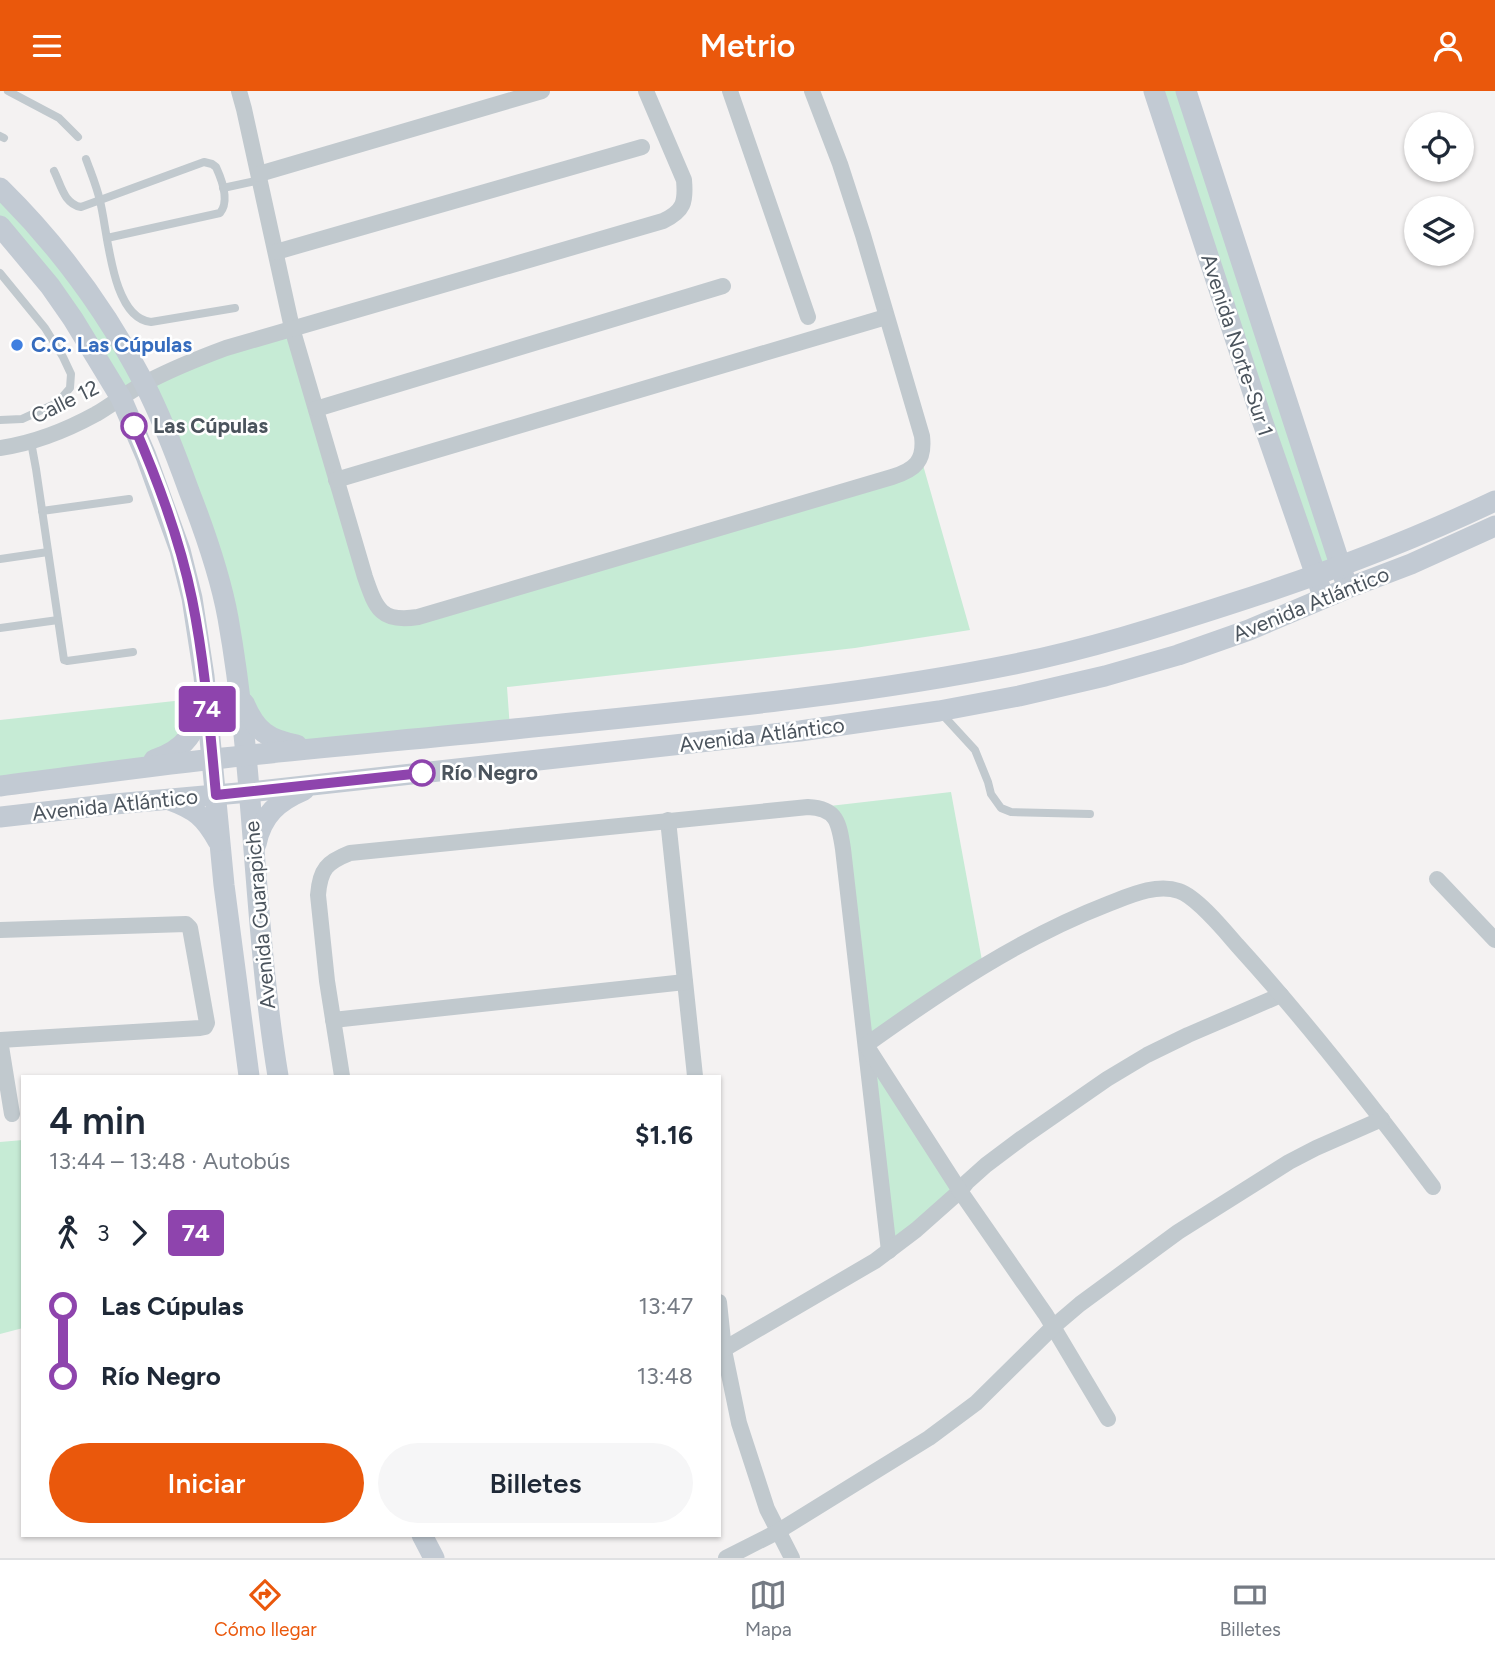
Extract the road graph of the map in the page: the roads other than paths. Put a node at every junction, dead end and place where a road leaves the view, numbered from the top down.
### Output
1 (8, 91) edge
2 (239, 91) edge
3 (542, 91) edge
4 (646, 91) edge
5 (730, 91) edge
6 (812, 91) edge
7 (1154, 91) edge
8 (1186, 91) edge
9 (28, 95) edge
10 (78, 137) dead end
11 (642, 147) dead end
12 (86, 159) dead end
13 (54, 171) dead end
14 (259, 177) junction
15 (0, 188) edge
16 (223, 188) junction
17 (100, 200) junction
18 (6, 237) edge
19 (107, 238) junction
20 (276, 252) junction
21 (0, 273) edge
22 (723, 286) dead end
23 (235, 309) dead end
24 (808, 317) dead end
25 (886, 317) junction
26 (292, 328) junction
27 (145, 383) junction
28 (121, 398) junction
29 (316, 409) junction
30 (0, 421) edge
31 (31, 442) junction
32 (0, 448) edge
33 (336, 479) junction
34 (129, 499) dead end
35 (1495, 501) edge
36 (42, 511) junction
37 (1494, 529) edge
38 (48, 552) junction
39 (0, 559) edge
40 (1341, 566) junction
41 (1316, 576) junction
42 (1348, 588) junction
43 (1325, 598) junction
44 (58, 620) junction
45 (0, 628) edge
46 (133, 652) dead end
47 (204, 676) junction
48 (237, 683) junction
49 (939, 711) junction
50 (324, 748) junction
51 (246, 756) junction
52 (213, 759) junction
53 (116, 771) junction
54 (330, 783) junction
55 (0, 786) edge
56 (249, 792) junction
57 (216, 795) junction
58 (168, 799) junction
59 (1090, 814) dead end
60 (0, 817) edge
61 (668, 820) junction
62 (221, 847) junction
63 (254, 856) junction
64 (1437, 879) dead end
65 (0, 930) edge
66 (1495, 940) edge
67 (685, 982) junction
68 (1282, 995) junction
69 (332, 1020) junction
70 (0, 1040) edge
71 (866, 1045) junction
72 (249, 1075) edge
73 (278, 1075) edge
74 (342, 1075) edge
75 (695, 1075) edge
76 (4, 1084) edge
77 (12, 1114) edge
78 (1382, 1119) junction
79 (1433, 1187) dead end
80 (960, 1191) junction
81 (889, 1251) junction
82 (1054, 1327) junction
83 (721, 1351) edge
84 (1108, 1419) dead end
85 (777, 1532) junction
86 (423, 1537) edge
87 (434, 1558) edge
88 (726, 1558) edge
89 (792, 1558) edge

1 - 9 lane
2 - 14 street
3 - 14 street
4 - 26 street, Calle 12
5 - 24 street
6 - 25 street
7 - 41 main road, Avenida Norte-Sur 1
8 - 40 main road, Avenida Norte-Sur 1
9 - 10 lane
11 - 20 street
12 - 17 lane
13 - 17 lane
14 - 16 lane
14 - 20 street
15 - 27 main road, Avenida Guarapiche
16 - 17 lane
16 - 19 lane
17 - 19 lane
18 - 28 main road, Avenida Guarapiche
19 - 23 lane
20 - 26 street
21 - 30 lane
22 - 29 street
25 - 33 street
25 - 33 street
26 - 27 street, Calle 12
26 - 29 street
27 - 28 street, Calle 12
27 - 48 main road, Avenida Guarapiche
28 - 31 street, Calle 12
28 - 47 main road, Avenida Guarapiche
29 - 33 street
31 - 32 street, Calle 12
31 - 36 lane
34 - 36 lane
35 - 40 main road, Avenida Atlántico
36 - 38 lane
37 - 42 main road, Avenida Atlántico
38 - 39 lane
38 - 44 lane
40 - 41 main road, Avenida Atlántico
40 - 42 main road, Avenida Norte-Sur 1
41 - 43 main road, Avenida Norte-Sur 1
41 - 50 main road, Avenida Atlántico
42 - 43 main road, Avenida Atlántico
43 - 49 main road, Avenida Atlántico
44 - 45 lane
44 - 46 lane
47 - 52 main road, Avenida Guarapiche
47 - 53 main road
48 - 50 main road
48 - 51 main road, Avenida Guarapiche
49 - 54 main road, Avenida Atlántico
49 - 59 lane
50 - 51 main road, Avenida Atlántico
51 - 52 main road, Avenida Atlántico
51 - 56 main road, Avenida Guarapiche
52 - 53 main road, Avenida Atlántico
52 - 57 main road, Avenida Guarapiche
53 - 55 main road, Avenida Atlántico
54 - 56 main road, Avenida Atlántico
54 - 63 main road
56 - 57 main road, Avenida Atlántico
56 - 63 main road, Avenida Guarapiche
57 - 58 main road, Avenida Atlántico
57 - 62 main road, Avenida Guarapiche
58 - 60 main road, Avenida Atlántico
58 - 62 main road
61 - 67 street
61 - 69 street
61 - 71 street
62 - 72 main road, Avenida Guarapiche
63 - 73 main road, Avenida Guarapiche
64 - 66 street
65 - 70 street
67 - 69 street
67 - 75 street
68 - 71 street
68 - 78 street
68 - 80 street
69 - 74 street
70 - 76 street
71 - 80 street
71 - 81 street
76 - 77 street
78 - 79 street
78 - 82 street
80 - 81 street
80 - 82 street
81 - 83 street
82 - 84 street
82 - 85 street
83 - 85 street
85 - 88 street
85 - 89 street
86 - 87 main road

